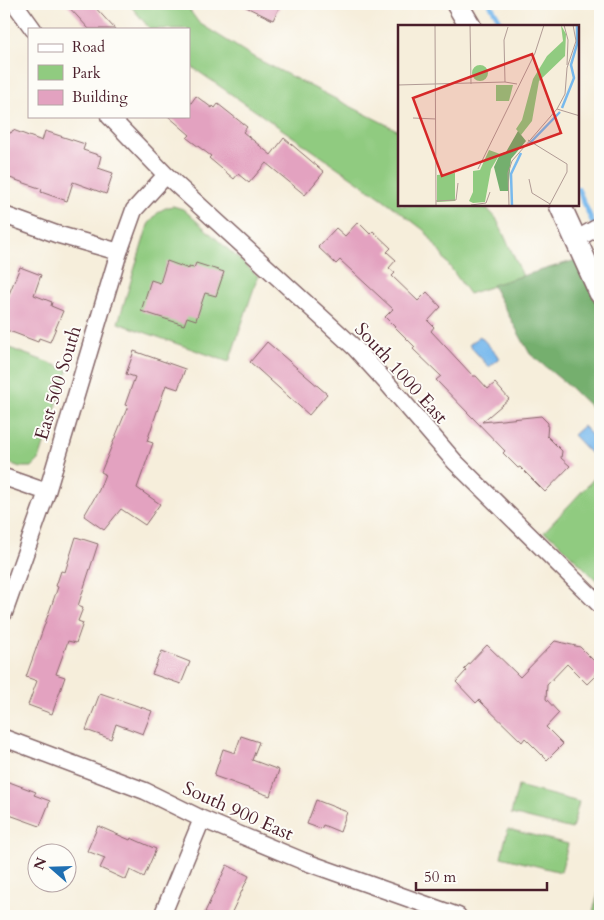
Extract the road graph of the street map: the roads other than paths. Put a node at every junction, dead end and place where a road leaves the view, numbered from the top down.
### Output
1 (15, 4) edge
2 (457, 4) edge
3 (469, 25) edge
4 (33, 28) edge
5 (111, 118) edge
6 (166, 174) junction
7 (560, 206) edge
8 (4, 215) edge
9 (600, 226) edge
10 (575, 240) junction
11 (118, 252) junction
12 (600, 293) edge
13 (4, 477) edge
14 (47, 492) junction
15 (600, 605) edge
16 (4, 612) edge
17 (4, 738) edge
18 (202, 819) junction
19 (162, 916) edge
20 (458, 916) edge

1 - 4 street
2 - 3 street
5 - 6 street, South 1000 East
6 - 11 street, East 500 South
6 - 15 street, South 1000 East
7 - 10 street
8 - 11 street
9 - 10 street
10 - 12 street
11 - 14 street, East 500 South
13 - 14 street
14 - 16 street, East 500 South
17 - 18 street, South 900 East
18 - 19 street
18 - 20 street, South 900 East

